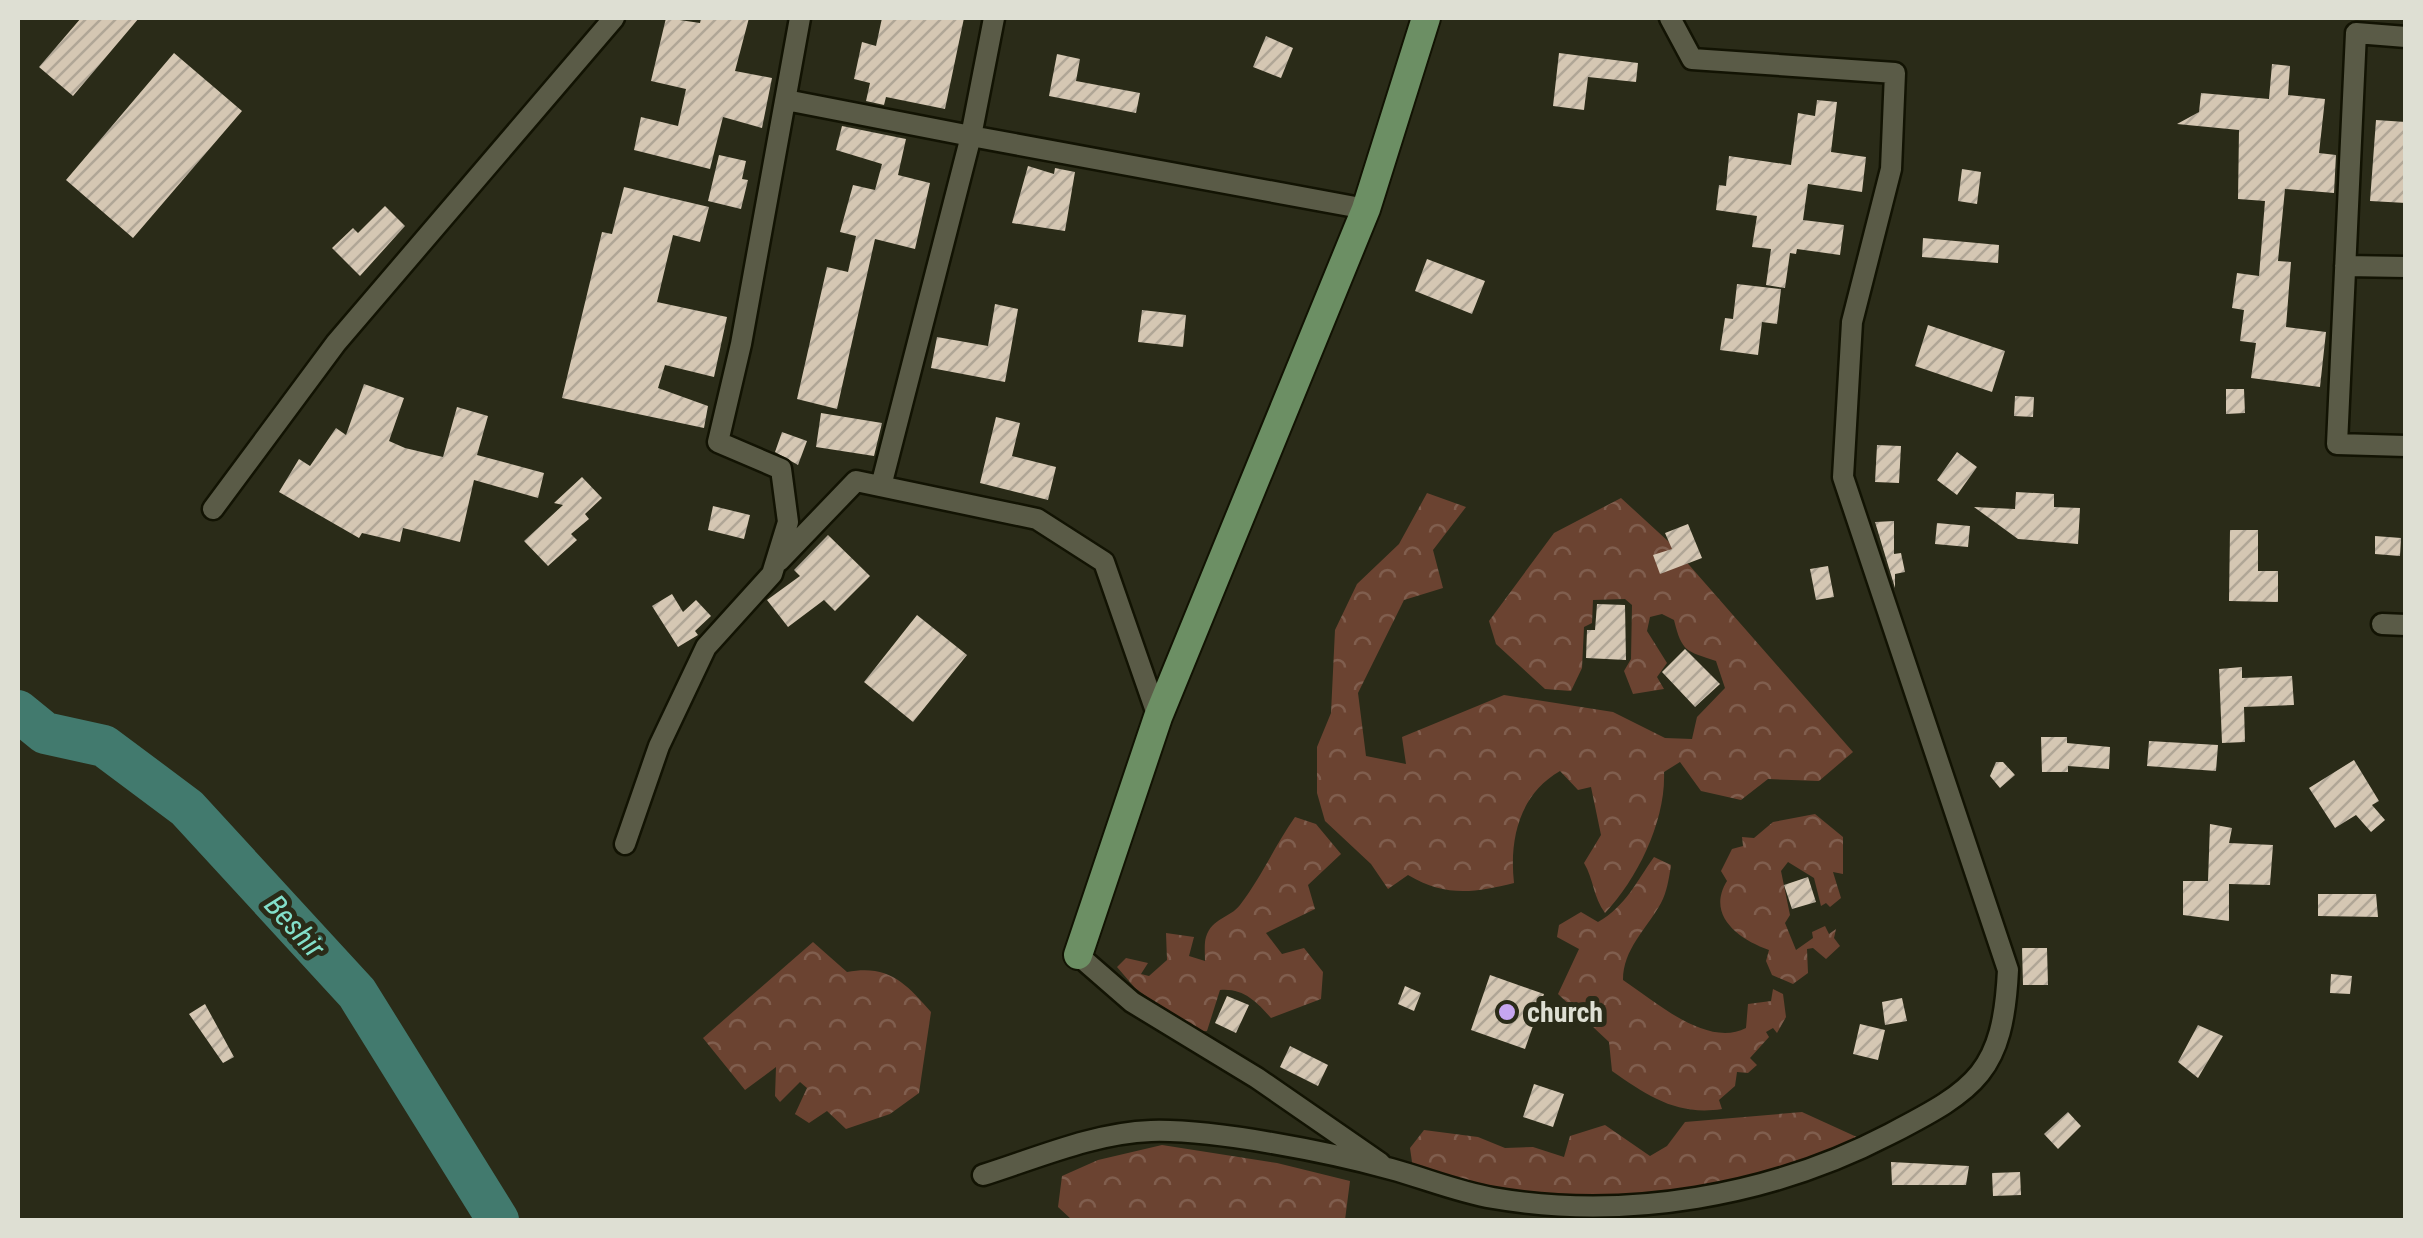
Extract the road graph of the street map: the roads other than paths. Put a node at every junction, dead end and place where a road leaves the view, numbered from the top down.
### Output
1 (614, 18) edge
2 (800, 18) edge
3 (994, 18) edge
4 (1426, 18) edge
5 (1670, 18) edge
6 (2406, 37) edge
7 (786, 100) junction
8 (972, 136) junction
9 (1366, 209) junction
10 (2345, 266) junction
11 (2406, 268) edge
12 (2406, 446) edge
13 (881, 486) junction
14 (214, 509) dead end
15 (774, 566) junction
16 (2382, 624) dead end
17 (2406, 625) edge
18 (1158, 717) junction
19 (625, 844) dead end
20 (1078, 955) joint
21 (1386, 1168) junction
22 (983, 1175) dead end

1 - 14 street
2 - 7 street
3 - 8 street
4 - 9 main road
5 - 21 street
6 - 10 street
7 - 8 street
7 - 15 street
8 - 9 street
8 - 13 street
9 - 18 main road
10 - 11 street
10 - 12 street
13 - 15 street
13 - 18 street
15 - 19 street
16 - 17 street
18 - 20 main road
20 - 21 street
21 - 22 street

